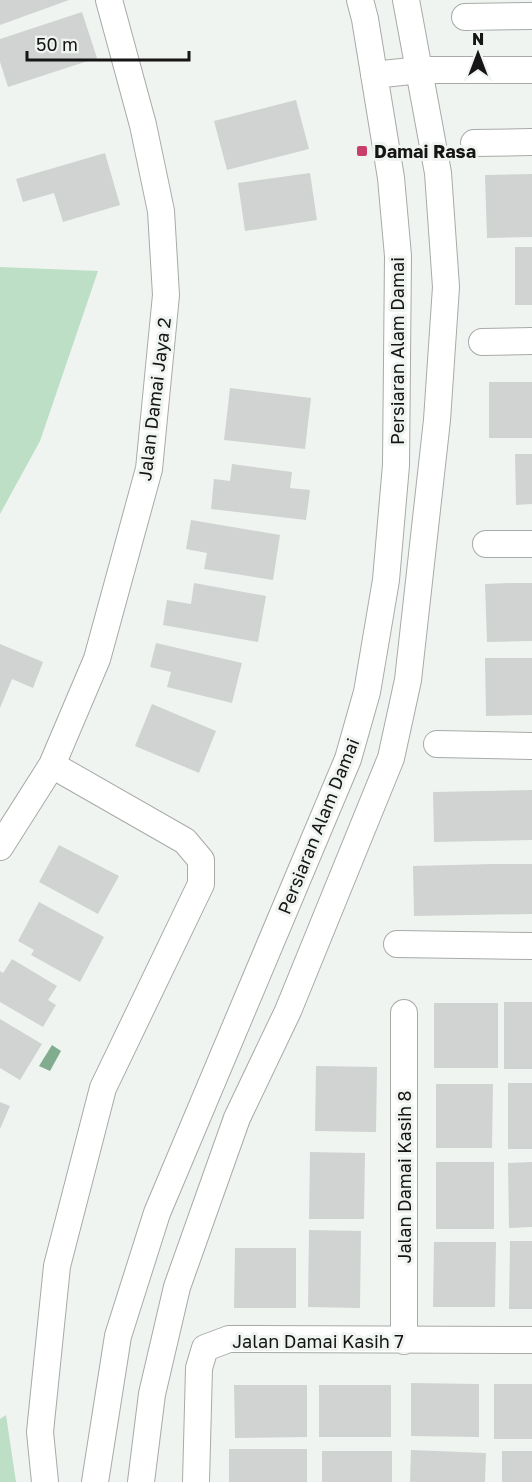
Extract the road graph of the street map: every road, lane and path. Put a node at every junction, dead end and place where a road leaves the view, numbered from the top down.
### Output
1 (109, 0) edge
2 (360, 0) edge
3 (406, 0) edge
4 (532, 16) edge
5 (465, 17) dead end
6 (420, 70) junction
7 (532, 70) edge
8 (374, 75) junction
9 (532, 142) edge
10 (474, 143) dead end
11 (532, 341) edge
12 (482, 342) dead end
13 (486, 544) dead end
14 (532, 544) edge
15 (437, 744) dead end
16 (532, 746) edge
17 (52, 765) junction
18 (0, 847) edge
19 (397, 944) dead end
20 (532, 946) edge
21 (404, 1013) dead end
22 (532, 1340) edge
23 (404, 1341) junction
24 (45, 1482) edge
25 (95, 1482) edge
26 (141, 1482) edge
27 (195, 1482) edge

1 - 17 street, Jalan Damai Jaya 2
2 - 8 street, Persiaran Alam Damai
3 - 6 street, Persiaran Alam Damai
4 - 5 street
6 - 7 street
6 - 8 street
6 - 26 street, Persiaran Alam Damai
8 - 25 street, Persiaran Alam Damai
9 - 10 street
11 - 12 street
13 - 14 street
15 - 16 street
17 - 18 street, Jalan Damai Jaya 2
17 - 24 street
19 - 20 street
21 - 23 street, Jalan Damai Kasih 8
22 - 23 street, Jalan Damai Kasih 7
23 - 27 street, Jalan Damai Kasih 7

